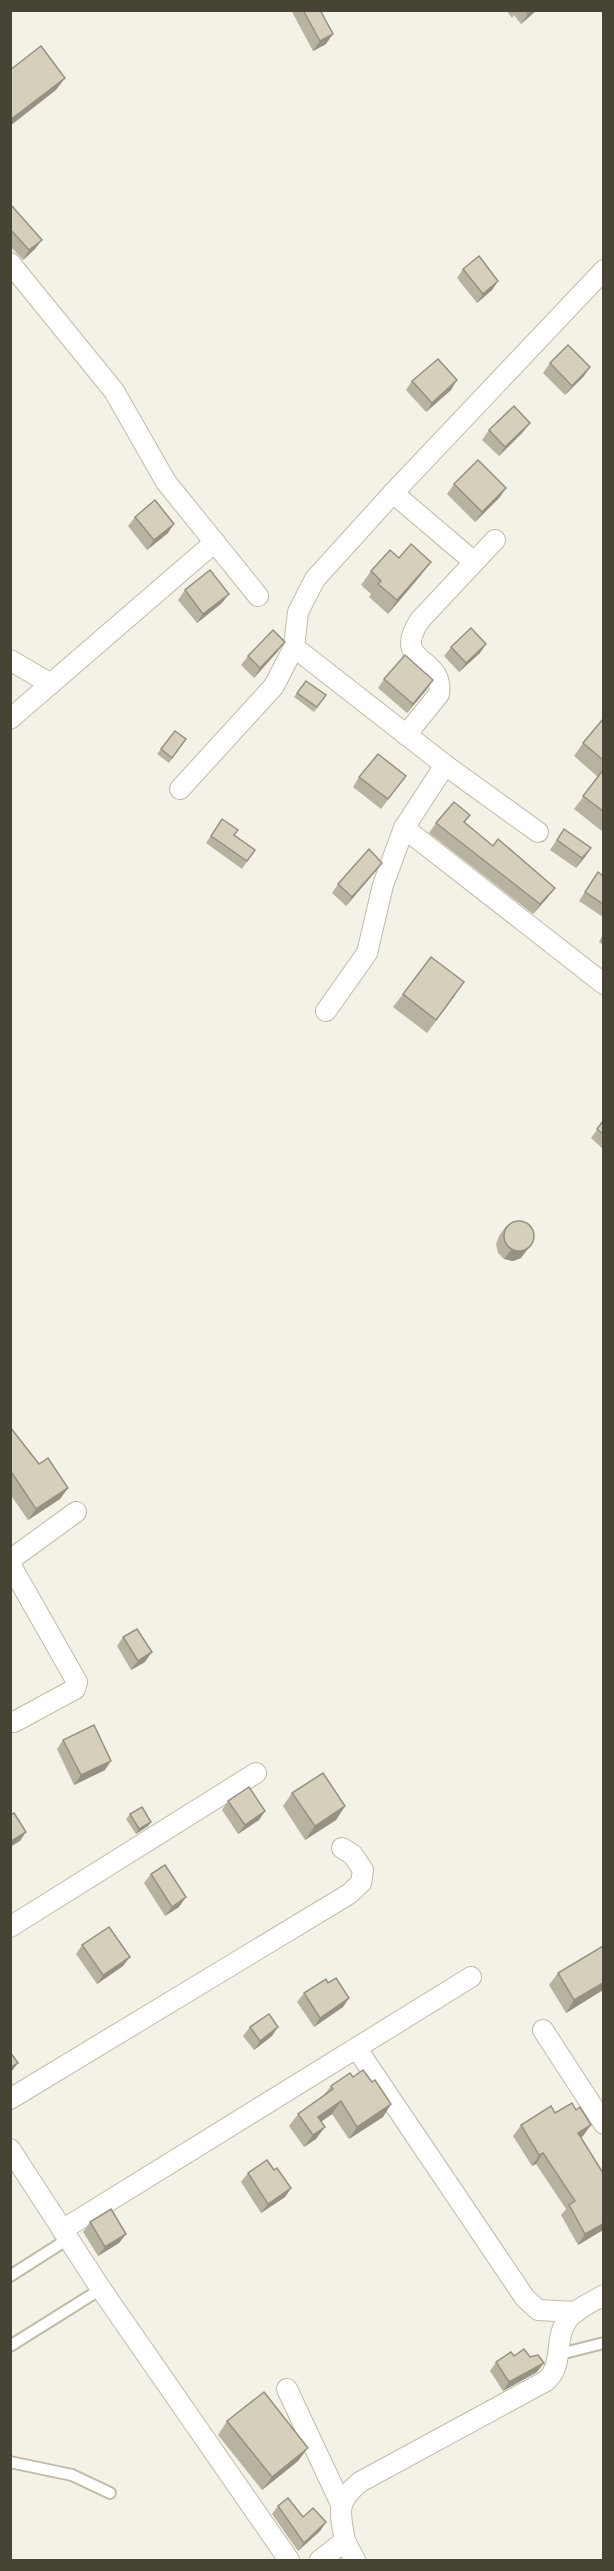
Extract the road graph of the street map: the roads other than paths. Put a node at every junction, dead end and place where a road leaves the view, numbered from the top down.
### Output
1 (10, 263) edge
2 (603, 270) edge
3 (393, 493) junction
4 (495, 540) dead end
5 (215, 542) junction
6 (473, 561) junction
7 (258, 596) dead end
8 (294, 647) junction
9 (10, 660) edge
10 (51, 684) junction
11 (10, 719) edge
12 (406, 735) junction
13 (445, 765) junction
14 (180, 789) dead end
15 (404, 828) junction
16 (538, 832) dead end
17 (603, 984) edge
18 (326, 1011) dead end
19 (76, 1512) dead end
20 (10, 1562) edge
21 (10, 1721) edge
22 (256, 1773) dead end
23 (342, 1848) dead end
24 (10, 1927) edge
25 (471, 1977) dead end
26 (543, 2030) dead end
27 (357, 2049) junction
28 (10, 2099) edge
29 (603, 2124) edge
30 (10, 2149) edge
31 (65, 2234) junction
32 (10, 2276) edge
33 (101, 2289) junction
34 (603, 2295) edge
35 (576, 2312) junction
36 (603, 2343) edge
37 (10, 2346) edge
38 (560, 2354) junction
39 (287, 2389) dead end
40 (10, 2462) edge
41 (110, 2493) dead end
42 (341, 2504) junction
43 (345, 2541) junction
44 (289, 2560) edge
45 (320, 2560) edge
46 (355, 2560) edge

1 - 5 street
2 - 3 street
3 - 6 street
3 - 8 street
4 - 6 street
5 - 7 street
5 - 10 street
6 - 12 street
8 - 12 street
8 - 14 street
9 - 10 street
10 - 11 street
12 - 13 street
13 - 15 street
13 - 16 street
15 - 17 street
15 - 18 street
19 - 20 street
20 - 21 street
22 - 24 street
23 - 28 street
25 - 27 street
26 - 29 street
27 - 31 street
27 - 35 street
30 - 31 street
31 - 32 lane
31 - 33 street
33 - 37 lane
33 - 44 street
34 - 35 street
35 - 38 street
36 - 38 lane
38 - 42 street
39 - 42 street
40 - 41 lane
42 - 43 street
43 - 45 street
43 - 46 street

